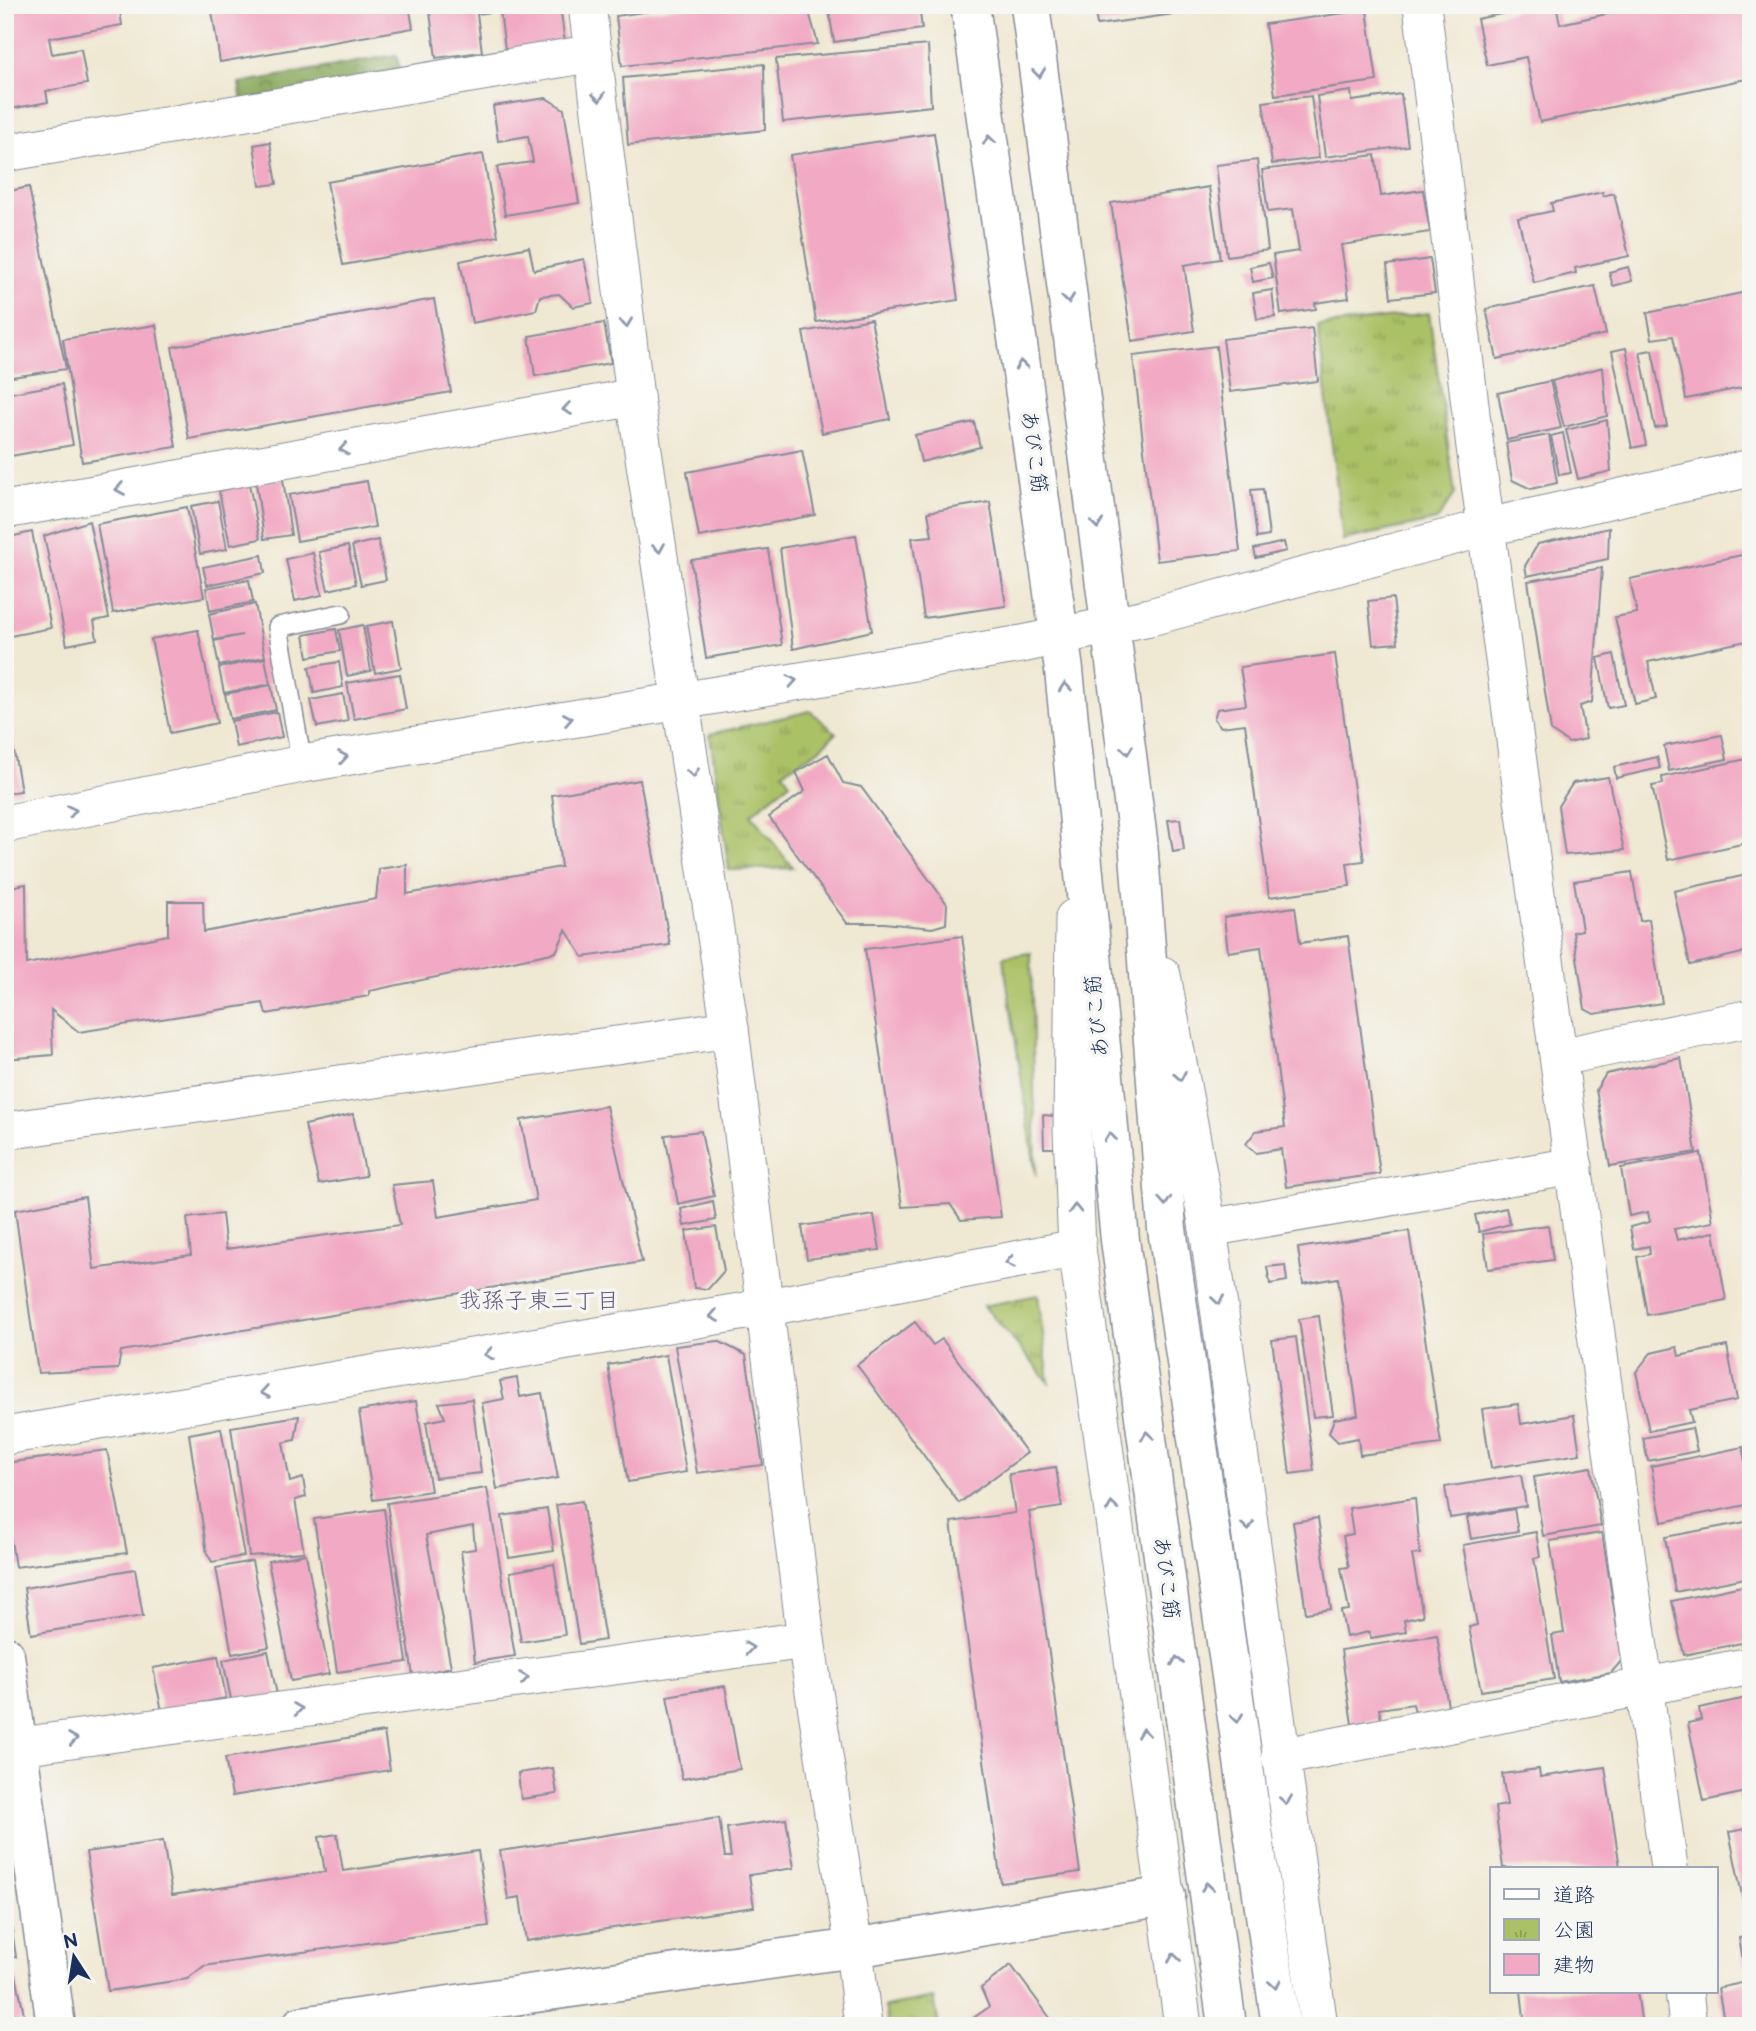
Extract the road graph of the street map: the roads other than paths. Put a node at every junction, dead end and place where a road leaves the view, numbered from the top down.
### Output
1 (587, 5) edge
2 (970, 5) edge
3 (1030, 5) edge
4 (1422, 5) edge
5 (594, 53) junction
6 (5, 153) edge
7 (635, 397) junction
8 (1751, 468) edge
9 (5, 510) edge
10 (1488, 527) junction
11 (341, 614) dead end
12 (1111, 625) junction
13 (1060, 636) junction
14 (682, 699) junction
15 (302, 764) junction
16 (1075, 804) junction
17 (5, 824) edge
18 (1138, 840) junction
19 (1751, 1018) edge
20 (730, 1029) junction
21 (1560, 1057) junction
22 (5, 1131) edge
23 (1574, 1166) junction
24 (1208, 1228) junction
25 (1077, 1248) junction
26 (763, 1308) junction
27 (5, 1436) edge
28 (806, 1640) junction
29 (5, 1655) edge
30 (1751, 1666) edge
31 (1646, 1687) junction
32 (11, 1747) edge
33 (1280, 1758) junction
34 (1668, 1867) edge
35 (1166, 1896) junction
36 (854, 1948) junction
37 (1684, 1993) edge
38 (56, 2026) edge
39 (302, 2026) edge
40 (863, 2026) edge
41 (1183, 2026) edge
42 (1227, 2026) edge
43 (1281, 2026) edge
44 (1320, 2026) edge
45 (1688, 2026) edge

1 - 5 street
13 -> 2 main road, あびこ筋
3 -> 12 main road
4 - 10 street
5 - 6 street
5 -> 7 street
7 -> 9 street
7 -> 14 street
8 - 10 street
10 - 12 street
10 - 21 street
11 - 15 lane
12 - 13 street
12 -> 18 main road
14 -> 13 street
16 -> 13 main road, あびこ筋
15 -> 14 street
14 -> 20 street
17 -> 15 street
25 -> 16 street
42 -> 16 main road, あびこ筋
18 -> 24 street
18 -> 43 main road
19 - 21 street
20 - 22 street
20 - 26 street
21 - 23 street
23 - 24 street
23 - 31 street
24 -> 33 street
25 -> 26 street
35 -> 25 street
26 -> 27 street
26 - 28 street
32 -> 28 street
28 - 36 street
29 - 32 main road
30 - 31 street
31 - 33 street
31 - 34 street
32 - 38 main road
33 -> 44 street
35 - 36 main road
41 -> 35 street
36 - 39 main road
36 - 40 street
37 - 45 street

